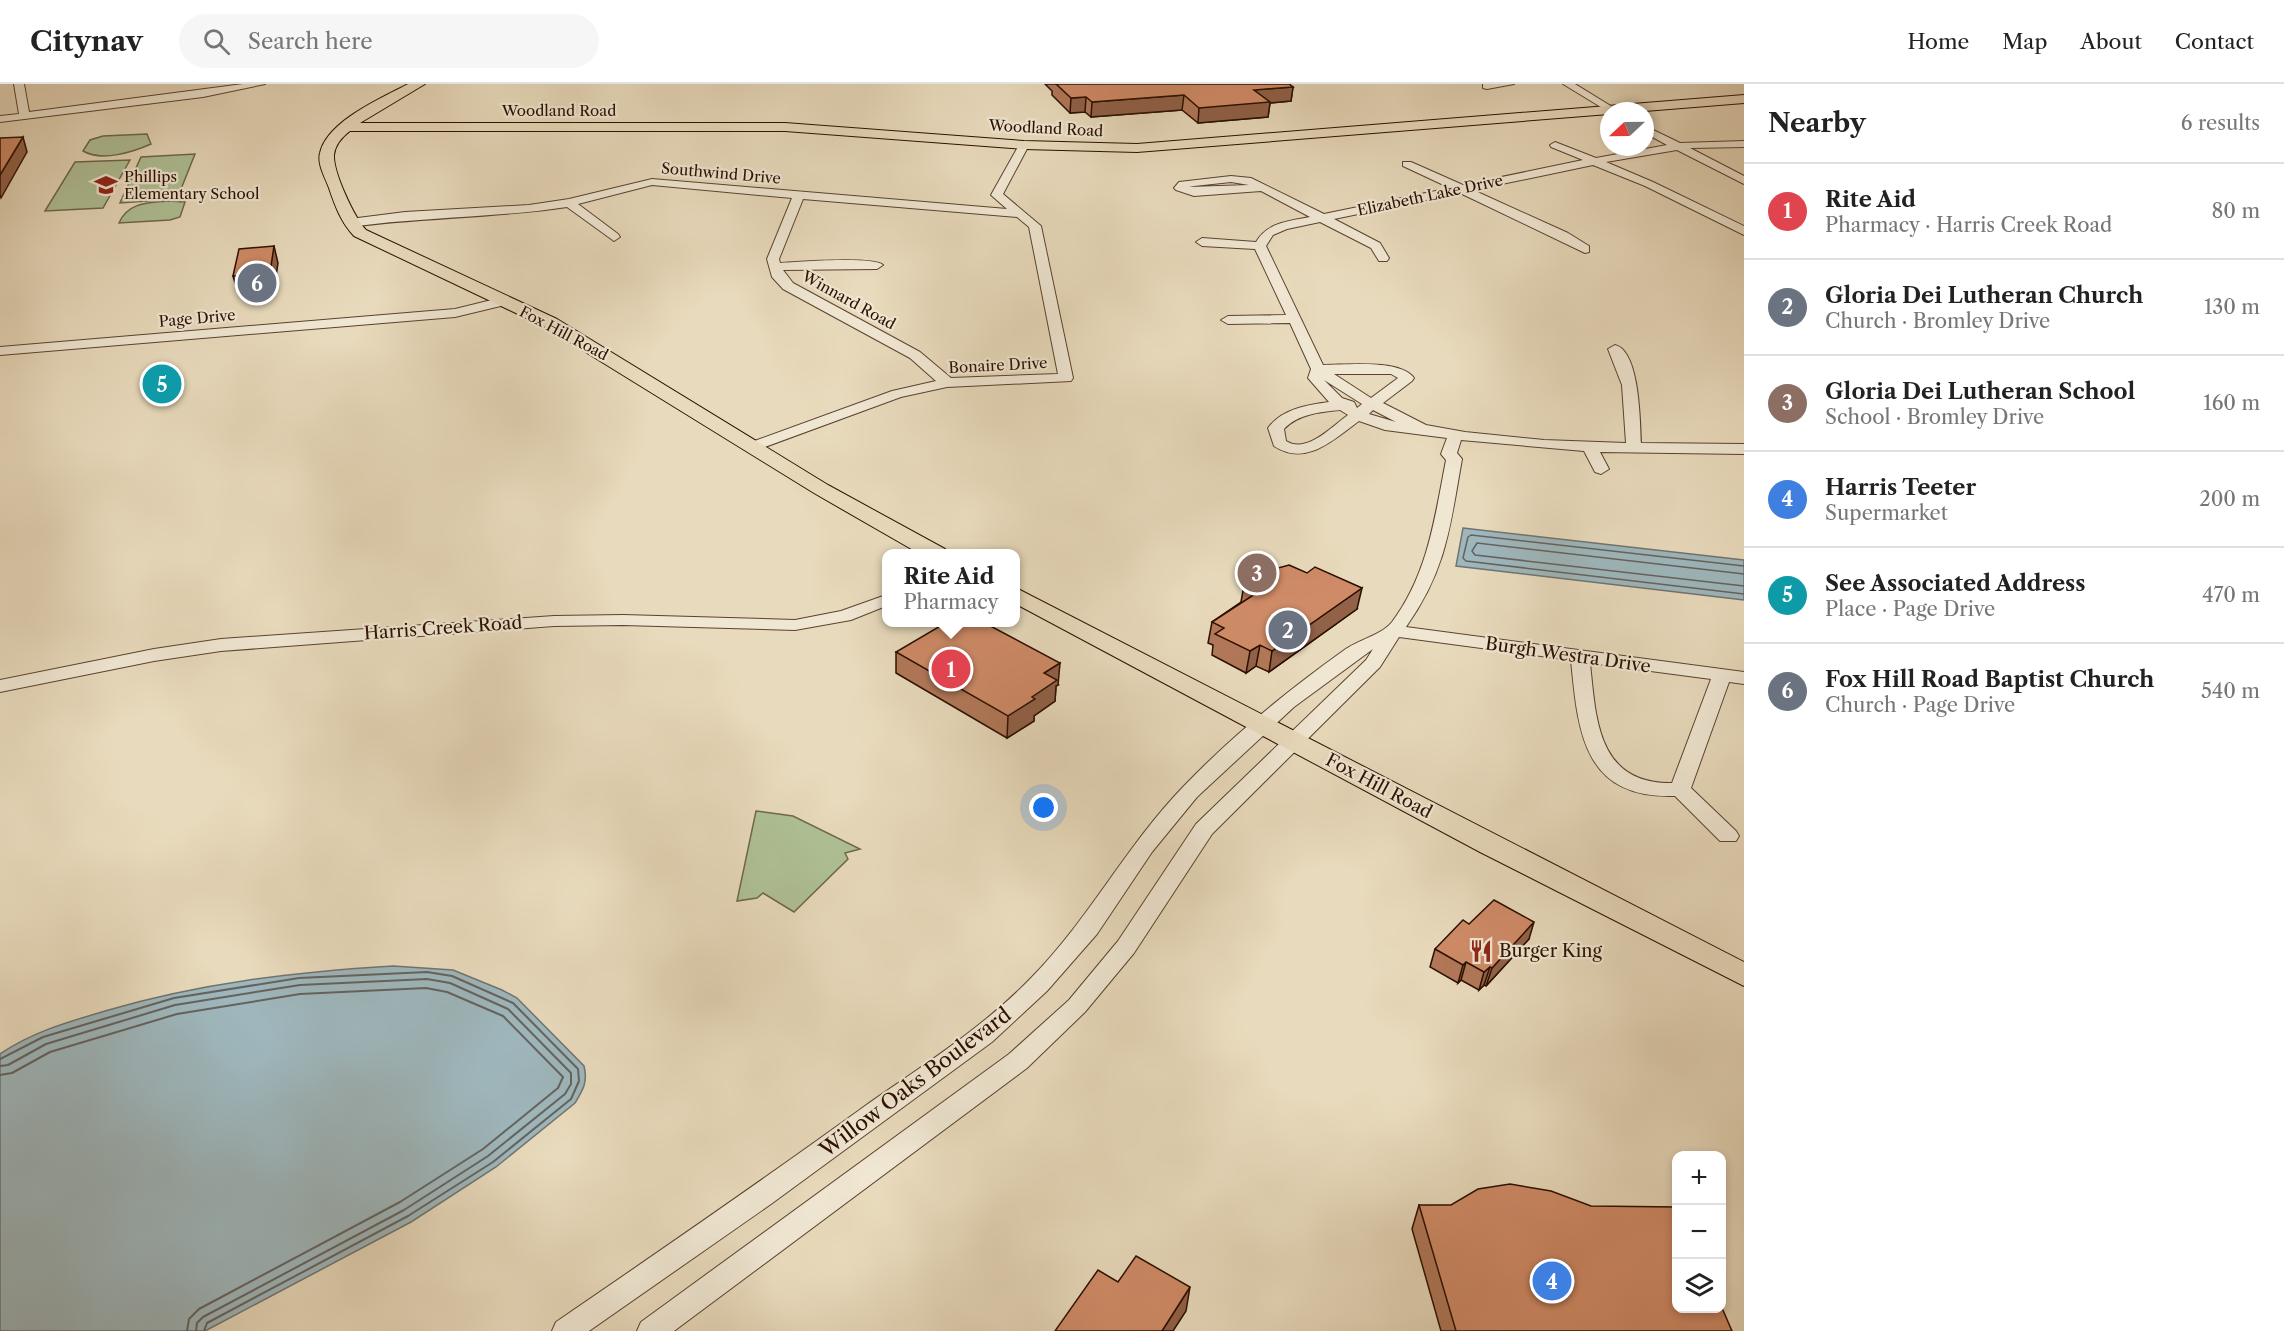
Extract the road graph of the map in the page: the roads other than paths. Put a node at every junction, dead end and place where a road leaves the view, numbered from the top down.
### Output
1 (19, 84) edge
2 (260, 84) edge
3 (418, 84) edge
4 (1509, 84) edge
5 (1568, 84) edge
6 (1487, 86) dead end
7 (1744, 99) edge
8 (1600, 103) edge
9 (1654, 107) edge
10 (1600, 112) edge
11 (24, 115) junction
12 (0, 118) edge
13 (344, 127) junction
14 (1654, 134) edge
15 (1555, 144) dead end
16 (1744, 144) edge
17 (1024, 145) junction
18 (1675, 147) junction
19 (1594, 161) junction
20 (1407, 164) dead end
21 (1744, 181) edge
22 (1265, 187) junction
23 (1459, 189) junction
24 (799, 194) junction
25 (569, 203) junction
26 (1021, 214) junction
27 (1323, 217) junction
28 (350, 223) junction
29 (1744, 231) edge
30 (614, 237) dead end
31 (1202, 242) dead end
32 (1260, 246) junction
33 (1586, 249) dead end
34 (1383, 258) dead end
35 (877, 265) dead end
36 (774, 267) junction
37 (504, 302) junction
38 (1293, 319) junction
39 (1228, 320) dead end
40 (1615, 349) dead end
41 (0, 351) edge
42 (1318, 369) junction
43 (947, 384) junction
44 (1344, 406) junction
45 (1364, 409) junction
46 (1463, 436) junction
47 (1589, 446) junction
48 (754, 447) junction
49 (1634, 448) junction
50 (1744, 449) edge
51 (1601, 468) dead end
52 (928, 549) edge
53 (1020, 597) edge
54 (882, 602) edge
55 (1392, 631) junction
56 (1580, 657) junction
57 (1722, 676) junction
58 (1744, 678) edge
59 (0, 686) edge
60 (1263, 725) junction
61 (1292, 741) junction
62 (1680, 789) junction
63 (1728, 837) dead end
64 (1744, 975) edge
65 (566, 1331) edge
66 (651, 1331) edge

1 - 11 street
2 - 11 street
3 - 13 main road
4 - 6 street
5 - 8 street
7 - 9 main road, Woodland Road
10 - 17 main road, Woodland Road
11 - 12 street
13 - 17 main road, Woodland Road
13 - 28 main road
14 - 18 street
15 - 19 street
16 - 18 street, Elizabeth Lake Drive
17 - 26 street, Bonaire Drive
18 - 19 street, Elizabeth Lake Drive
18 - 21 street
19 - 23 street, Elizabeth Lake Drive
19 - 29 street
20 - 23 street
22 - 22 street
22 - 27 street
23 - 27 street, Elizabeth Lake Drive
23 - 33 street
24 - 25 street, Southwind Drive
24 - 26 street, Southwind Drive
24 - 36 street
25 - 28 street, Southwind Drive
25 - 30 street
26 - 43 street, Bonaire Drive
27 - 32 street, Elizabeth Lake Drive
27 - 34 street
28 - 37 main road, Fox Hill Road
31 - 32 street
32 - 38 street
35 - 36 street
36 - 43 street, Winnard Road
37 - 41 street, Page Drive
37 - 48 main road, Fox Hill Road
38 - 39 street
38 - 42 street
40 - 49 street
42 - 44 street
42 - 45 street
42 - 45 street
43 - 48 street, Bonaire Drive
44 - 45 street
44 - 45 street
45 - 46 street
46 - 47 street
46 - 55 street
47 - 49 street
47 - 51 street
48 - 52 main road, Fox Hill Road
49 - 50 street
53 - 60 main road, Fox Hill Road
54 - 59 street, Harris Creek Road
55 - 56 street, Burgh Westra Drive
55 - 60 street, Willow Oaks Boulevard
55 - 61 street
56 - 57 street, Burgh Westra Drive
56 - 62 street
57 - 58 street, Burgh Westra Drive
57 - 62 street
60 - 61 main road, Fox Hill Road
60 - 65 street, Willow Oaks Boulevard
61 - 64 main road, Fox Hill Road
61 - 66 street
62 - 63 street

